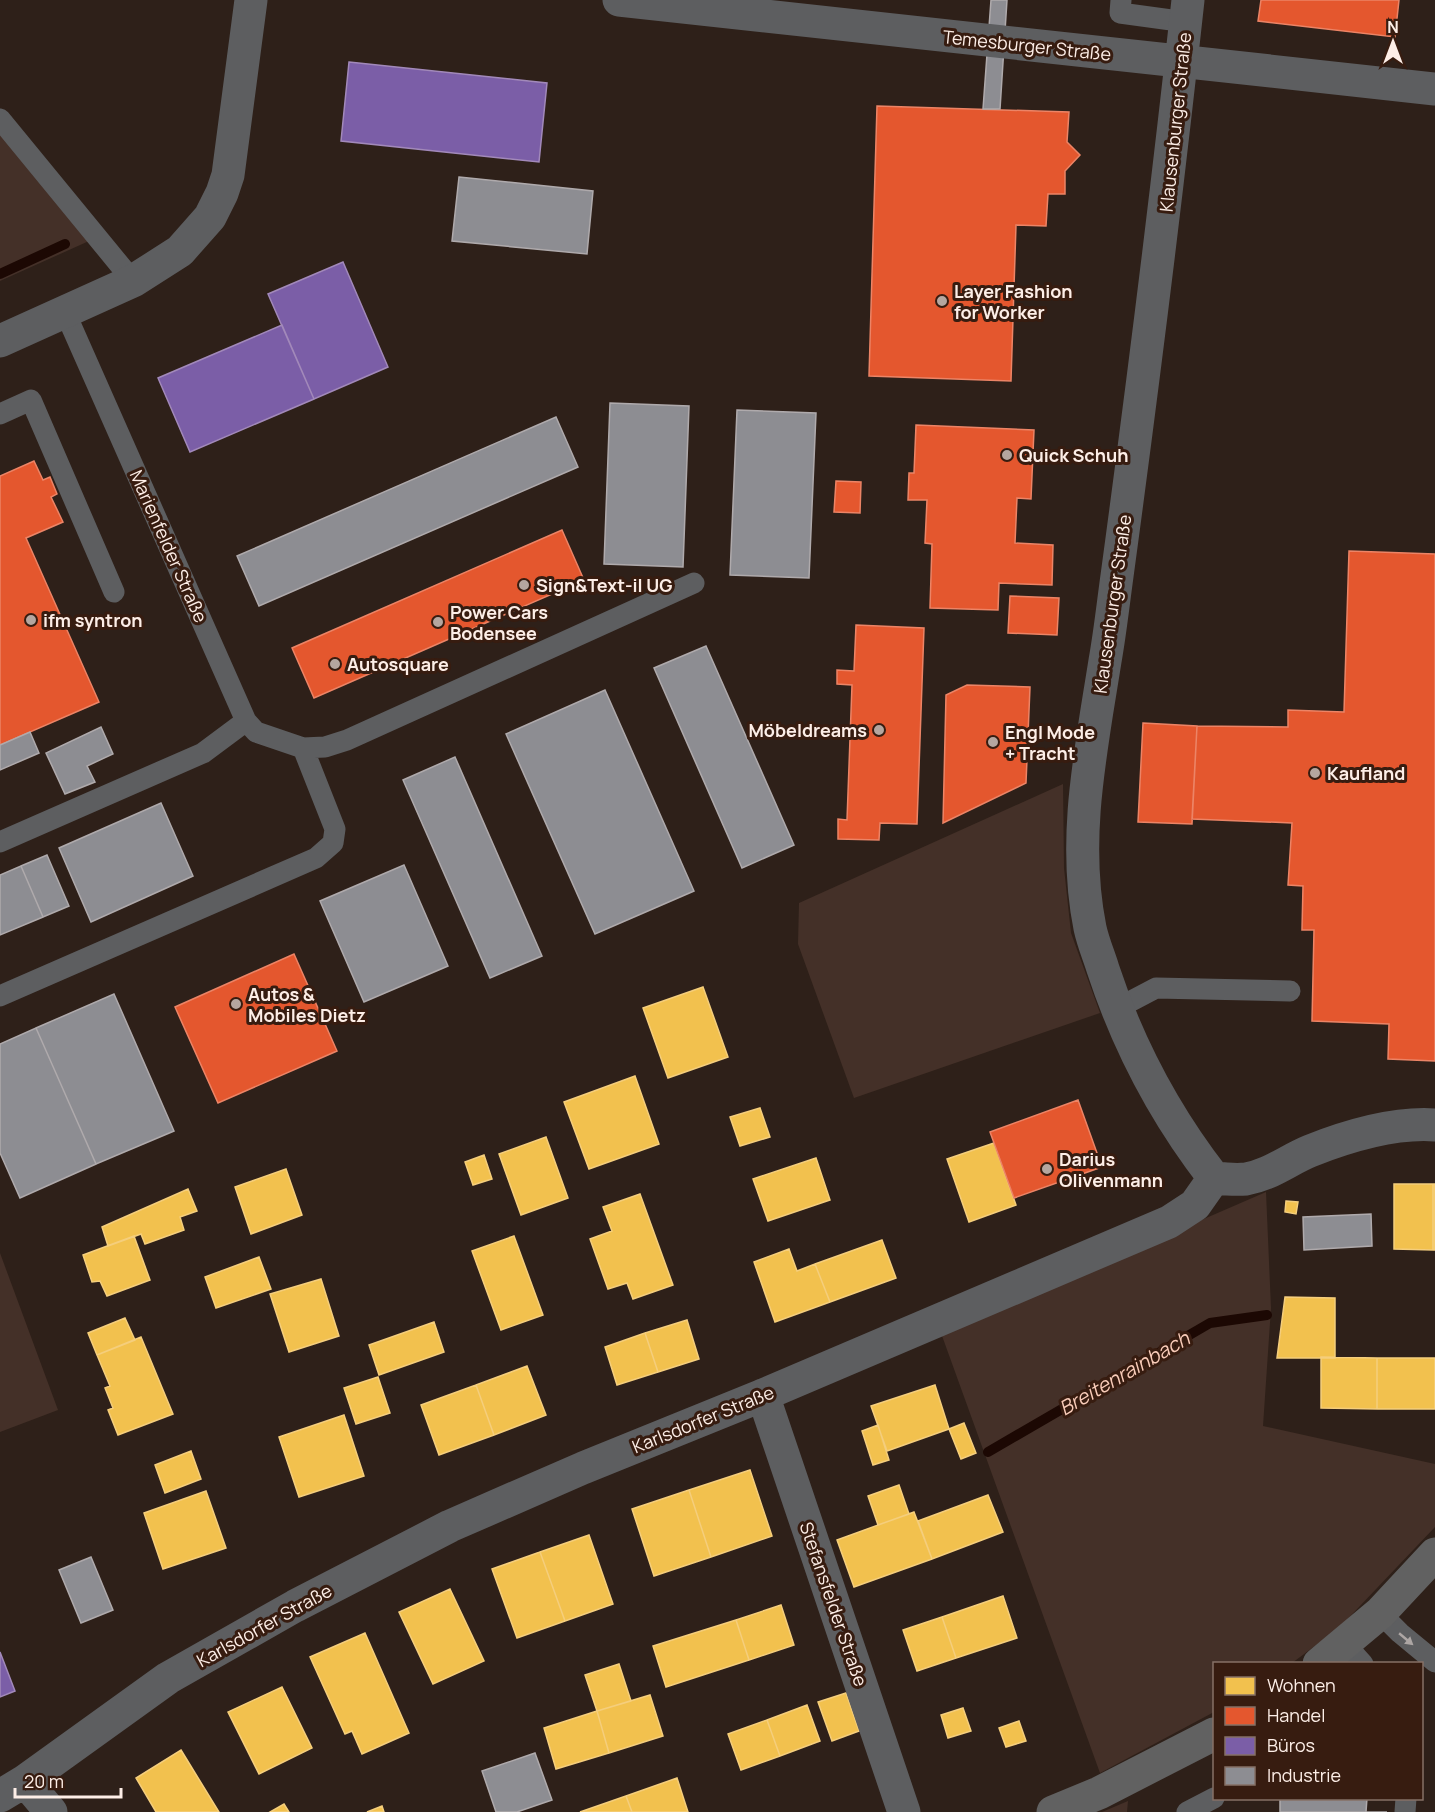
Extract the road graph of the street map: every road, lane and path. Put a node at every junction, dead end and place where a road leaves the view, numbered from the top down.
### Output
1 (251, 0) edge
2 (619, 0) edge
3 (1122, 0) edge
4 (746, 7) edge
5 (1187, 11) edge
6 (1181, 62) junction
7 (1435, 89) edge
8 (0, 119) edge
9 (133, 281) junction
10 (65, 312) junction
11 (0, 341) edge
12 (0, 414) edge
13 (694, 584) dead end
14 (114, 592) dead end
15 (246, 721) junction
16 (303, 748) junction
17 (0, 842) edge
18 (1290, 991) dead end
19 (0, 996) edge
20 (1116, 1009) junction
21 (1435, 1125) edge
22 (1214, 1178) junction
23 (763, 1395) junction
24 (1435, 1554) edge
25 (1380, 1613) junction
26 (1354, 1654) edge
27 (1326, 1662) edge
28 (1435, 1662) edge
29 (1213, 1735) edge
30 (13, 1788) edge
31 (1213, 1799) edge
32 (51, 1812) edge
33 (904, 1812) edge
34 (1053, 1812) edge
35 (1187, 1812) edge

1 - 9 street
2 - 4 street, Temesburger Straße
3 - 5 lane
4 - 6 street, Temesburger Straße
5 - 6 street, Klausenburger Straße
6 - 7 street, Temesburger Straße
6 - 20 street, Klausenburger Straße
8 - 9 lane
9 - 10 street
10 - 11 street
10 - 15 lane, Marienfelder Straße
12 - 14 lane
13 - 16 lane
15 - 16 lane
15 - 17 lane
16 - 19 lane
18 - 20 lane
20 - 22 street, Klausenburger Straße
21 - 22 street
22 - 23 street, Karlsdorfer Straße
23 - 30 street, Karlsdorfer Straße
23 - 33 street, Stefansfelder Straße
24 - 25 street
25 - 26 street
25 -> 28 lane
26 - 27 street
29 - 34 street
30 - 32 street
31 - 35 lane

